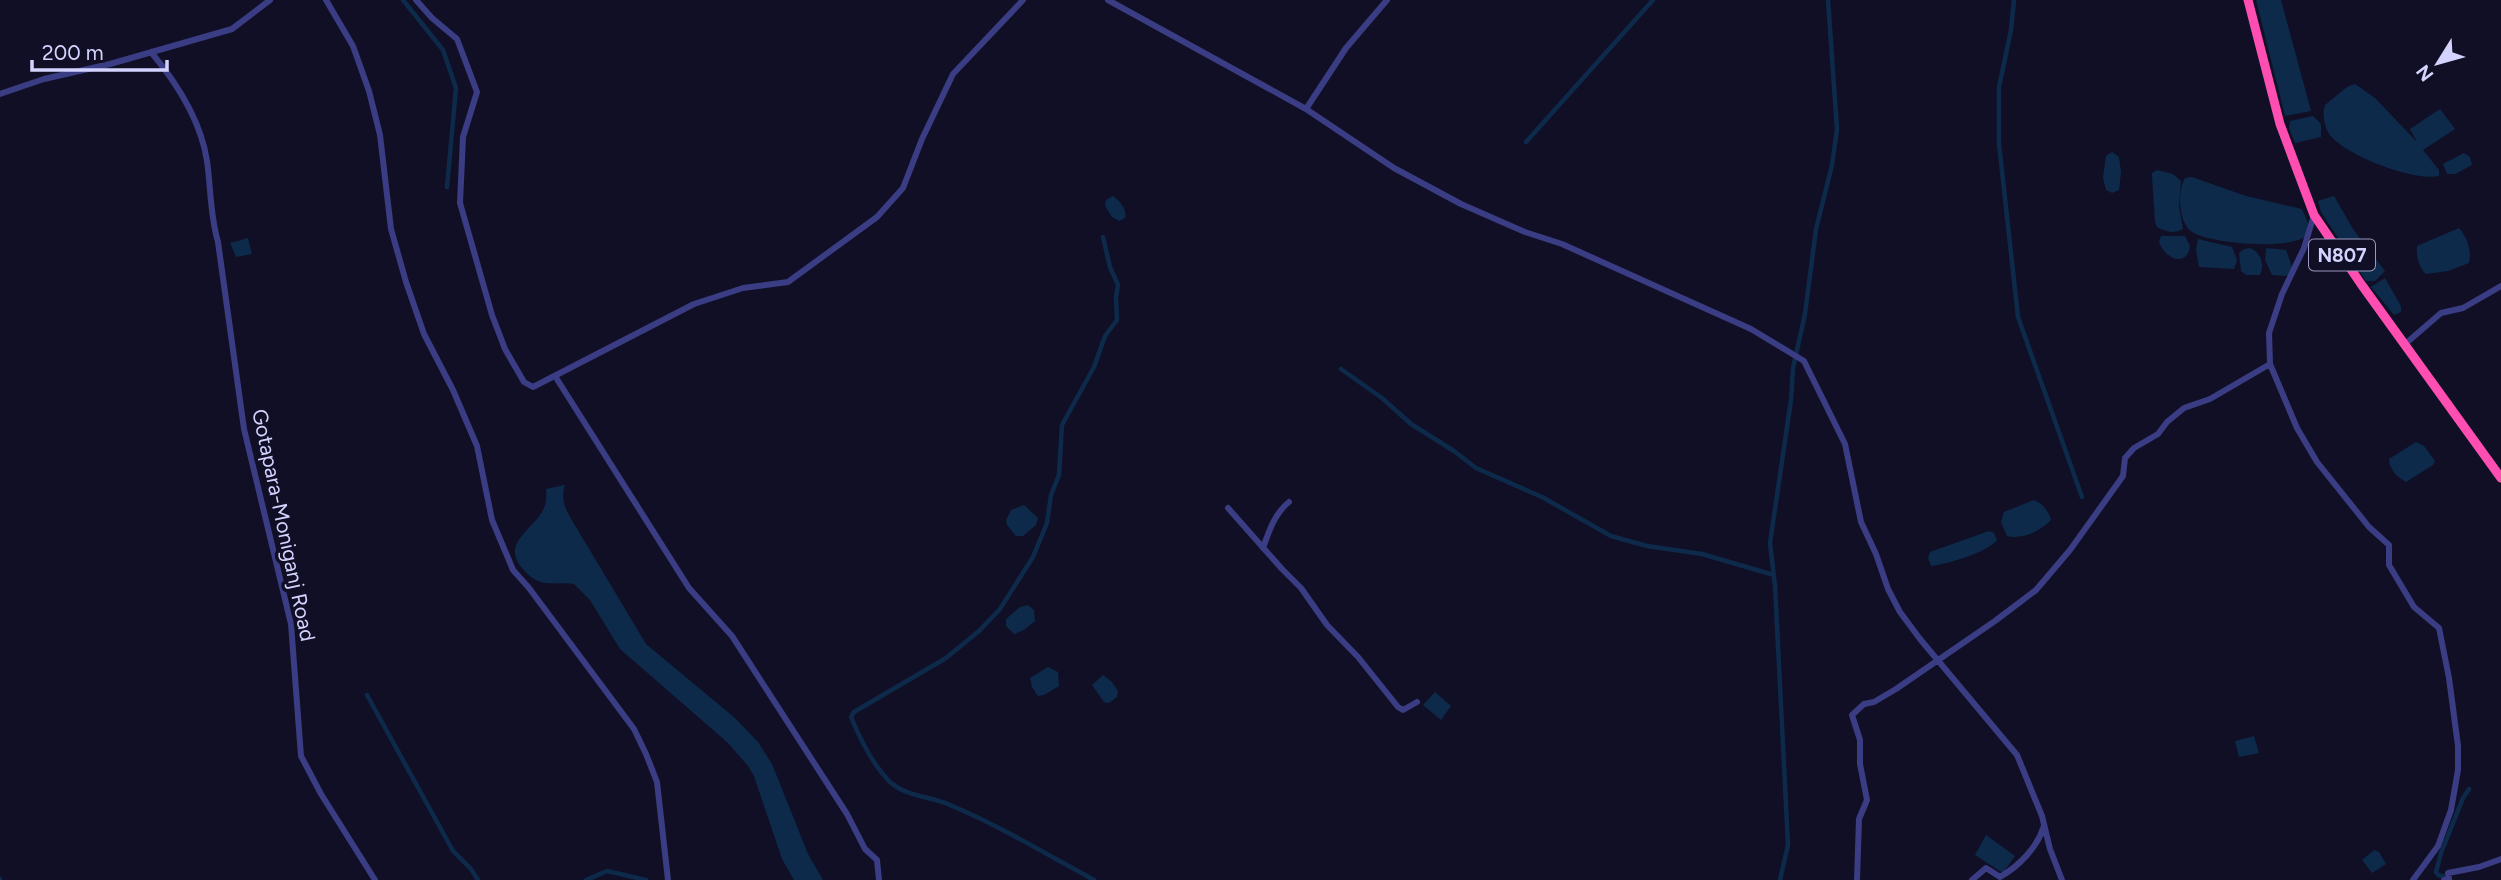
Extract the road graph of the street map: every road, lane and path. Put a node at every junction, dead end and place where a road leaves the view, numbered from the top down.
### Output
1 (270, 0) edge
2 (326, 0) edge
3 (416, 0) edge
4 (1023, 0) edge
5 (1108, 0) edge
6 (1387, 0) edge
7 (2248, 0) edge
8 (151, 52) junction
9 (0, 94) edge
10 (1306, 109) junction
11 (2314, 215) junction
12 (2501, 286) edge
13 (2404, 345) junction
14 (2270, 365) junction
15 (555, 376) junction
16 (2501, 478) edge
17 (1289, 502) dead end
18 (1228, 508) dead end
19 (1263, 548) junction
20 (1937, 660) junction
21 (1417, 702) dead end
22 (2044, 825) junction
23 (2501, 859) edge
24 (374, 880) edge
25 (668, 880) edge
26 (879, 880) edge
27 (1857, 880) edge
28 (1972, 880) edge
29 (2062, 880) edge
30 (2413, 880) edge
31 (2444, 880) edge

1 - 8 street
2 - 25 street
3 - 15 street
4 - 15 street
5 - 10 street
6 - 10 street
7 - 11 highway, N807
8 - 9 street
8 - 24 street, Gotapara-Moniganj Road
10 - 20 street
11 - 13 highway, N807
11 - 14 street
12 - 13 street
13 - 16 highway, N807
14 - 20 street
14 - 30 street
15 - 26 street
17 - 19 street
18 - 19 street
19 - 21 street
20 - 22 street
20 - 27 street
22 - 28 street
22 - 29 street
23 - 31 street

